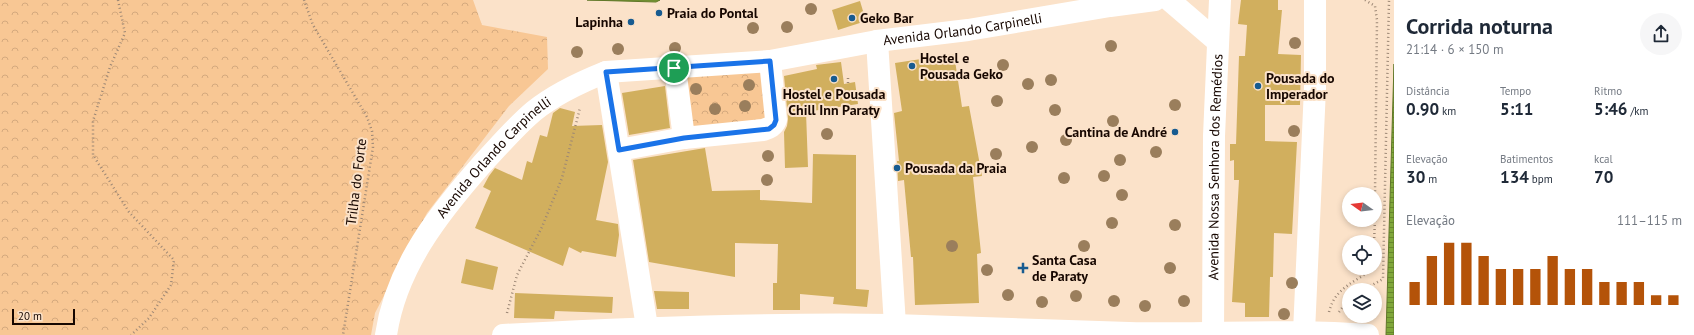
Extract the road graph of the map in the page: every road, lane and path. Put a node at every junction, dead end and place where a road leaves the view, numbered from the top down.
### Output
1 (118, 0) edge
2 (304, 0) edge
3 (1155, 0) edge
4 (1169, 0) edge
5 (1220, 0) edge
6 (1315, 0) edge
7 (1365, 0) edge
8 (1389, 0) edge
9 (877, 41) junction
10 (1218, 42) junction
11 (770, 61) junction
12 (674, 68) junction
13 (596, 76) junction
14 (848, 78) dead end
15 (848, 83) dead end
16 (684, 138) junction
17 (619, 150) junction
18 (1375, 187) edge
19 (1363, 275) edge
20 (1376, 283) edge
21 (504, 325) edge
22 (895, 326) junction
23 (647, 327) junction
24 (1314, 332) junction
25 (131, 335) edge
26 (343, 335) edge
27 (386, 335) edge
28 (1213, 335) edge
29 (1368, 335) edge

1 - 25 path
2 - 26 path, Trilha do Forte
3 - 9 street, Avenida Orlando Carpinelli
4 - 10 street
5 - 10 street, Avenida Nossa Senhora dos Remédios
6 - 24 street
7 - 18 path
8 - 20 path
9 - 11 street, Avenida Orlando Carpinelli
9 - 22 street
10 - 28 street, Avenida Nossa Senhora dos Remédios
11 - 12 street, Avenida Orlando Carpinelli
11 - 16 street
12 - 13 street, Avenida Orlando Carpinelli
12 - 16 street
13 - 17 street
13 - 21 path
13 - 27 street, Avenida Orlando Carpinelli
14 - 15 path
16 - 17 street
17 - 23 street
19 - 24 path
21 - 23 street
22 - 23 street
22 - 28 street
24 - 28 street
24 - 29 street

